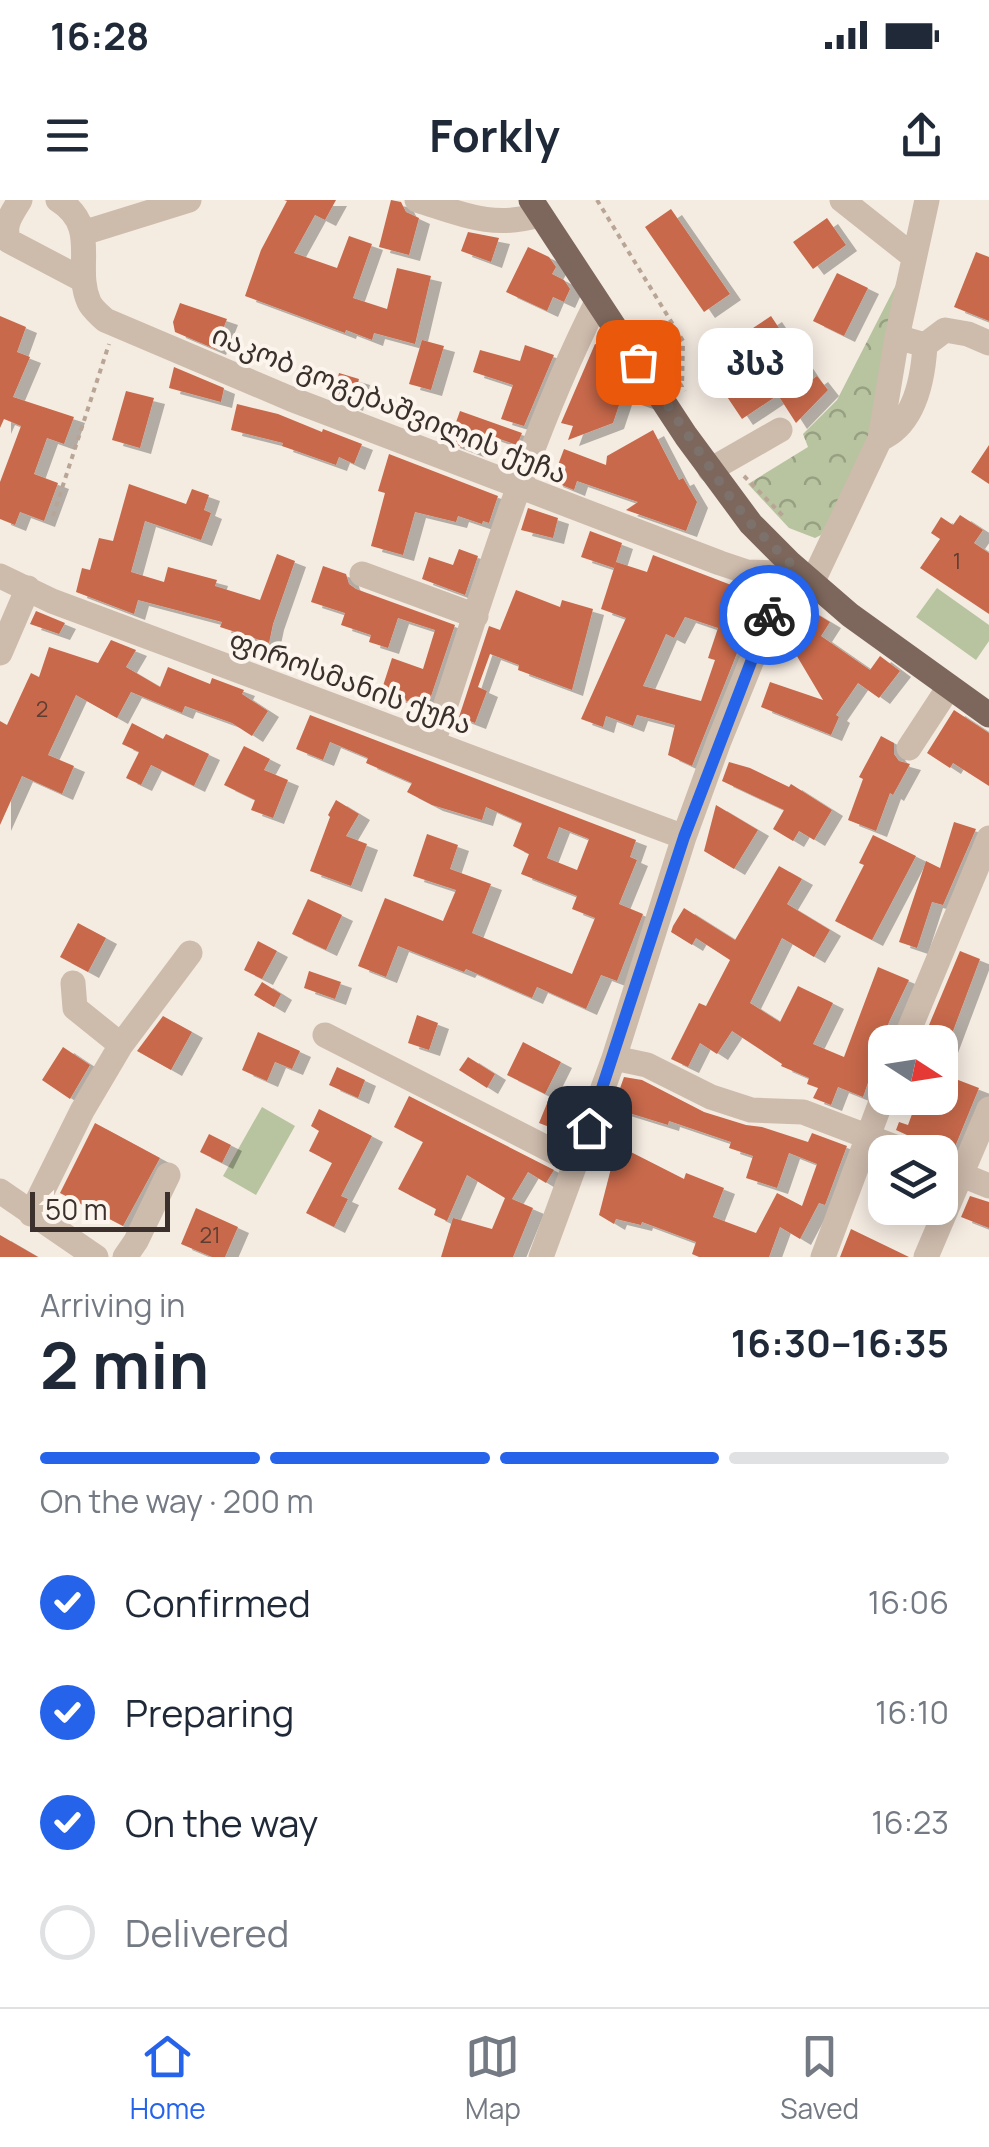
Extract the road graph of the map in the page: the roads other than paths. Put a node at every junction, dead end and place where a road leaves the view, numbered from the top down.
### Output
1 (20, 200) edge
2 (58, 200) edge
3 (189, 200) edge
4 (417, 200) edge
5 (842, 200) edge
6 (927, 200) edge
7 (535, 207) edge
8 (83, 233) junction
9 (914, 257) junction
10 (84, 280) junction
11 (597, 302) junction
12 (897, 337) junction
13 (989, 342) edge
14 (925, 345) junction
15 (780, 430) dead end
16 (880, 439) junction
17 (718, 465) junction
18 (519, 488) junction
19 (788, 568) junction
20 (362, 574) dead end
21 (0, 576) edge
22 (812, 583) junction
23 (28, 588) junction
24 (476, 616) junction
25 (0, 653) edge
26 (950, 686) junction
27 (989, 715) edge
28 (433, 743) junction
29 (908, 748) dead end
30 (684, 837) junction
31 (989, 838) edge
32 (190, 953) dead end
33 (74, 983) dead end
34 (911, 1025) edge
35 (325, 1035) dead end
36 (121, 1045) junction
37 (614, 1058) junction
38 (989, 1109) edge
39 (876, 1115) edge
40 (868, 1135) junction
41 (958, 1160) edge
42 (576, 1164) junction
43 (958, 1174) edge
44 (168, 1175) dead end
45 (989, 1186) edge
46 (0, 1192) edge
47 (31, 1214) junction
48 (935, 1225) edge
49 (96, 1257) edge
50 (125, 1257) edge
51 (542, 1257) edge
52 (823, 1257) edge
53 (926, 1257) edge

1 - 10 street
2 - 8 street
3 - 8 street
4 - 7 street
5 - 9 street
6 - 9 street
7 - 11 main road
8 - 10 street
9 - 12 street
10 - 18 street, იაკობ გოგებაშვილის ქუჩა
11 - 17 main road
11 - 18 street
12 - 14 street
12 - 16 street
13 - 14 street
14 - 16 street
15 - 17 street
16 - 22 street
17 - 19 main road
18 - 19 street, იაკობ გოგებაშვილის ქუჩა
18 - 24 street
19 - 22 main road
19 - 30 street
20 - 24 street
21 - 23 street, ფიროსმანის ქუჩა
22 - 26 main road
23 - 25 street
23 - 28 street, ფიროსმანის ქუჩა
24 - 28 street
26 - 27 main road
26 - 29 street
28 - 30 street, ფიროსმანის ქუჩა
30 - 37 street
31 - 34 street
32 - 36 street
33 - 36 street
35 - 42 street
36 - 47 street
37 - 40 street
37 - 42 street
38 - 41 street
39 - 40 street
40 - 52 street
42 - 51 street
43 - 45 street
44 - 50 street
46 - 47 street
47 - 49 street
48 - 53 street

